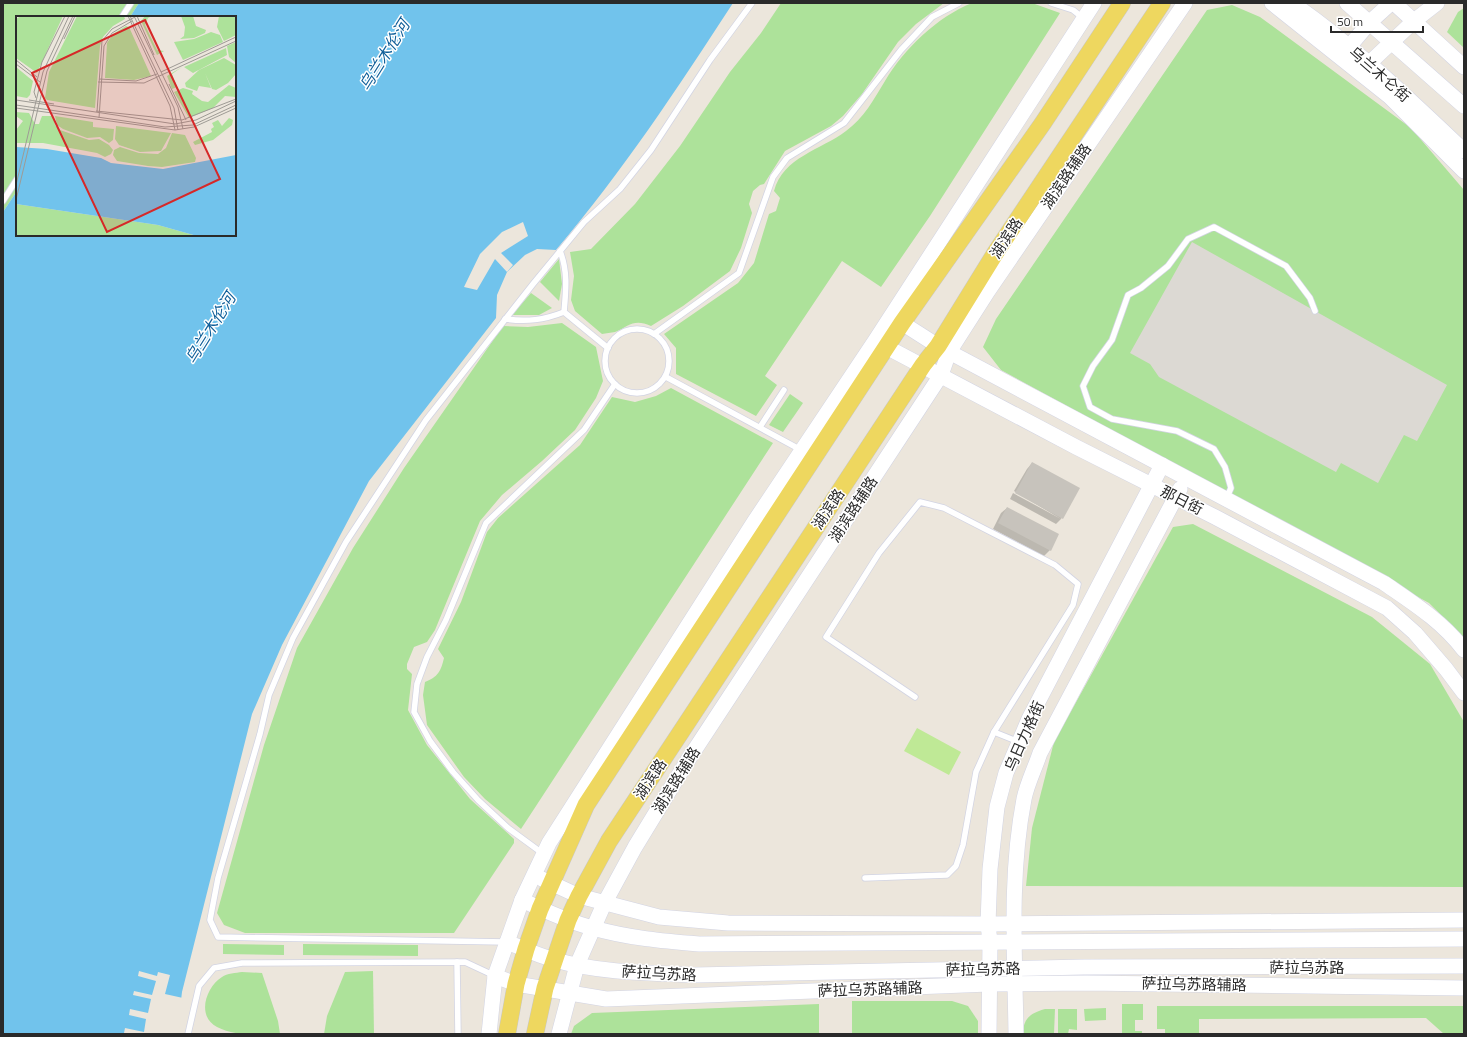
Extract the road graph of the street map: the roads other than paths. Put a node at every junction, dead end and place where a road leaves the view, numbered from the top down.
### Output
1 (131, 3) edge
2 (752, 3) edge
3 (959, 3) edge
4 (1051, 3) edge
5 (1094, 3) edge
6 (1122, 3) edge
7 (1162, 3) edge
8 (1185, 3) edge
9 (1272, 3) edge
10 (1292, 3) edge
11 (1347, 3) edge
12 (1391, 3) edge
13 (1394, 3) edge
14 (1437, 3) edge
15 (123, 16) edge
16 (1084, 19) junction
17 (1414, 21) junction
18 (1370, 22) junction
19 (1392, 42) junction
20 (1344, 52) junction
21 (1464, 67) edge
22 (1364, 69) junction
23 (1464, 106) edge
24 (1464, 151) edge
25 (1464, 171) edge
26 (16, 181) edge
27 (3, 201) edge
28 (560, 251) junction
29 (1315, 311) dead end
30 (564, 312) junction
31 (505, 319) junction
32 (896, 320) junction
33 (654, 334) junction
34 (881, 343) junction
35 (608, 348) junction
36 (943, 349) junction
37 (923, 365) junction
38 (941, 375) junction
39 (666, 377) junction
40 (615, 384) junction
41 (784, 390) dead end
42 (760, 427) junction
43 (802, 450) junction
44 (1162, 465) junction
45 (1186, 478) junction
46 (1152, 485) junction
47 (1175, 497) junction
48 (1226, 499) junction
49 (1464, 650) edge
50 (1464, 693) edge
51 (915, 697) dead end
52 (994, 732) junction
53 (1019, 742) junction
54 (538, 850) dead end
55 (533, 875) junction
56 (865, 878) dead end
57 (553, 883) junction
58 (578, 896) junction
59 (522, 900) junction
60 (604, 904) junction
61 (540, 908) junction
62 (568, 920) junction
63 (1464, 920) edge
64 (988, 924) junction
65 (1013, 924) junction
66 (593, 928) junction
67 (1464, 940) edge
68 (507, 942) junction
69 (990, 942) junction
70 (1014, 942) junction
71 (526, 949) junction
72 (554, 960) junction
73 (457, 962) junction
74 (577, 965) junction
75 (1464, 966) edge
76 (1014, 968) junction
77 (989, 969) junction
78 (495, 976) junction
79 (516, 984) junction
80 (989, 984) junction
81 (1015, 984) junction
82 (545, 988) junction
83 (1464, 988) edge
84 (569, 993) junction
85 (188, 1034) edge
86 (458, 1034) edge
87 (489, 1034) edge
88 (507, 1034) edge
89 (535, 1034) edge
90 (559, 1034) edge
91 (989, 1034) edge
92 (1016, 1034) edge

1 - 15 lane
2 - 28 lane
3 - 33 lane
4 - 16 lane
5 - 16 street
6 - 32 main road
7 - 36 main road, 湖滨路
8 - 36 street, 湖滨路辅路
9 - 20 street
10 - 20 street, 乌兰木仑街
11 - 18 street
12 - 18 street
13 - 17 street
14 - 17 street
16 - 32 street
17 - 19 street
17 - 21 street
18 - 19 street
18 - 20 street
19 - 22 street
19 - 23 street
20 - 22 street, 乌兰木仑街
22 - 24 street, 乌兰木仑街
22 - 25 street
26 - 27 lane
28 - 30 lane
28 - 31 lane
29 - 48 lane
30 - 31 lane
30 - 35 lane
31 - 68 lane
32 - 34 main road
32 - 36 street, 那日街
33 - 35 lane
33 - 39 lane
34 - 37 street, 那日街
34 - 43 street
34 - 57 main road
35 - 40 lane
36 - 37 main road, 湖滨路
36 - 38 street, 湖滨路辅路
36 - 44 street, 那日街
37 - 38 street, 那日街
37 - 58 main road, 湖滨路
38 - 46 street, 那日街
38 - 60 street, 湖滨路辅路
39 - 40 lane
39 - 42 lane
40 - 54 lane
41 - 42 lane
42 - 43 lane
43 - 55 street
44 - 45 street, 那日街
44 - 46 street, 乌日力格街
45 - 47 street, 乌日力格街
45 - 48 street, 那日街
46 - 47 street, 那日街
46 - 53 street, 乌日力格街
47 - 50 street, 那日街
47 - 65 street, 乌日力格街
48 - 49 street, 那日街
51 - 52 lane
52 - 53 lane
52 - 56 lane
53 - 64 street, 乌日力格街
55 - 57 street
55 - 59 street
57 - 58 street
57 - 61 main road
58 - 60 street
58 - 62 main road, 湖滨路
59 - 61 street, 萨拉乌苏路
59 - 68 street
60 - 64 street
60 - 66 street, 湖滨路辅路
61 - 62 street, 萨拉乌苏路
61 - 71 main road
62 - 66 street, 萨拉乌苏路
62 - 72 main road, 湖滨路
63 - 65 street
64 - 65 street
64 - 69 street, 乌日力格街
65 - 70 street, 乌日力格街
66 - 69 street, 萨拉乌苏路
66 - 74 street, 湖滨路辅路
67 - 70 street, 萨拉乌苏路
68 - 71 street, 萨拉乌苏路
68 - 78 street
69 - 70 street, 萨拉乌苏路
69 - 77 street, 乌日力格街
70 - 76 street, 乌日力格街
71 - 72 street, 萨拉乌苏路
71 - 79 main road
72 - 74 street, 萨拉乌苏路
72 - 82 main road, 湖滨路
73 - 78 lane
73 - 85 lane
73 - 86 lane
74 - 77 street, 萨拉乌苏路
74 - 84 street, 湖滨路辅路
75 - 76 street, 萨拉乌苏路
76 - 77 street, 萨拉乌苏路
76 - 81 street, 乌日力格街
77 - 80 street, 乌日力格街
78 - 79 street, 萨拉乌苏路辅路
78 - 87 street
79 - 82 street, 萨拉乌苏路辅路
79 - 88 main road
80 - 81 street, 萨拉乌苏路辅路
80 - 84 street, 萨拉乌苏路辅路
80 - 91 street, 乌日力格街
81 - 83 street, 萨拉乌苏路辅路
81 - 92 street, 乌日力格街
82 - 84 street, 萨拉乌苏路辅路
82 - 89 main road, 湖滨路
84 - 90 street, 湖滨路辅路

